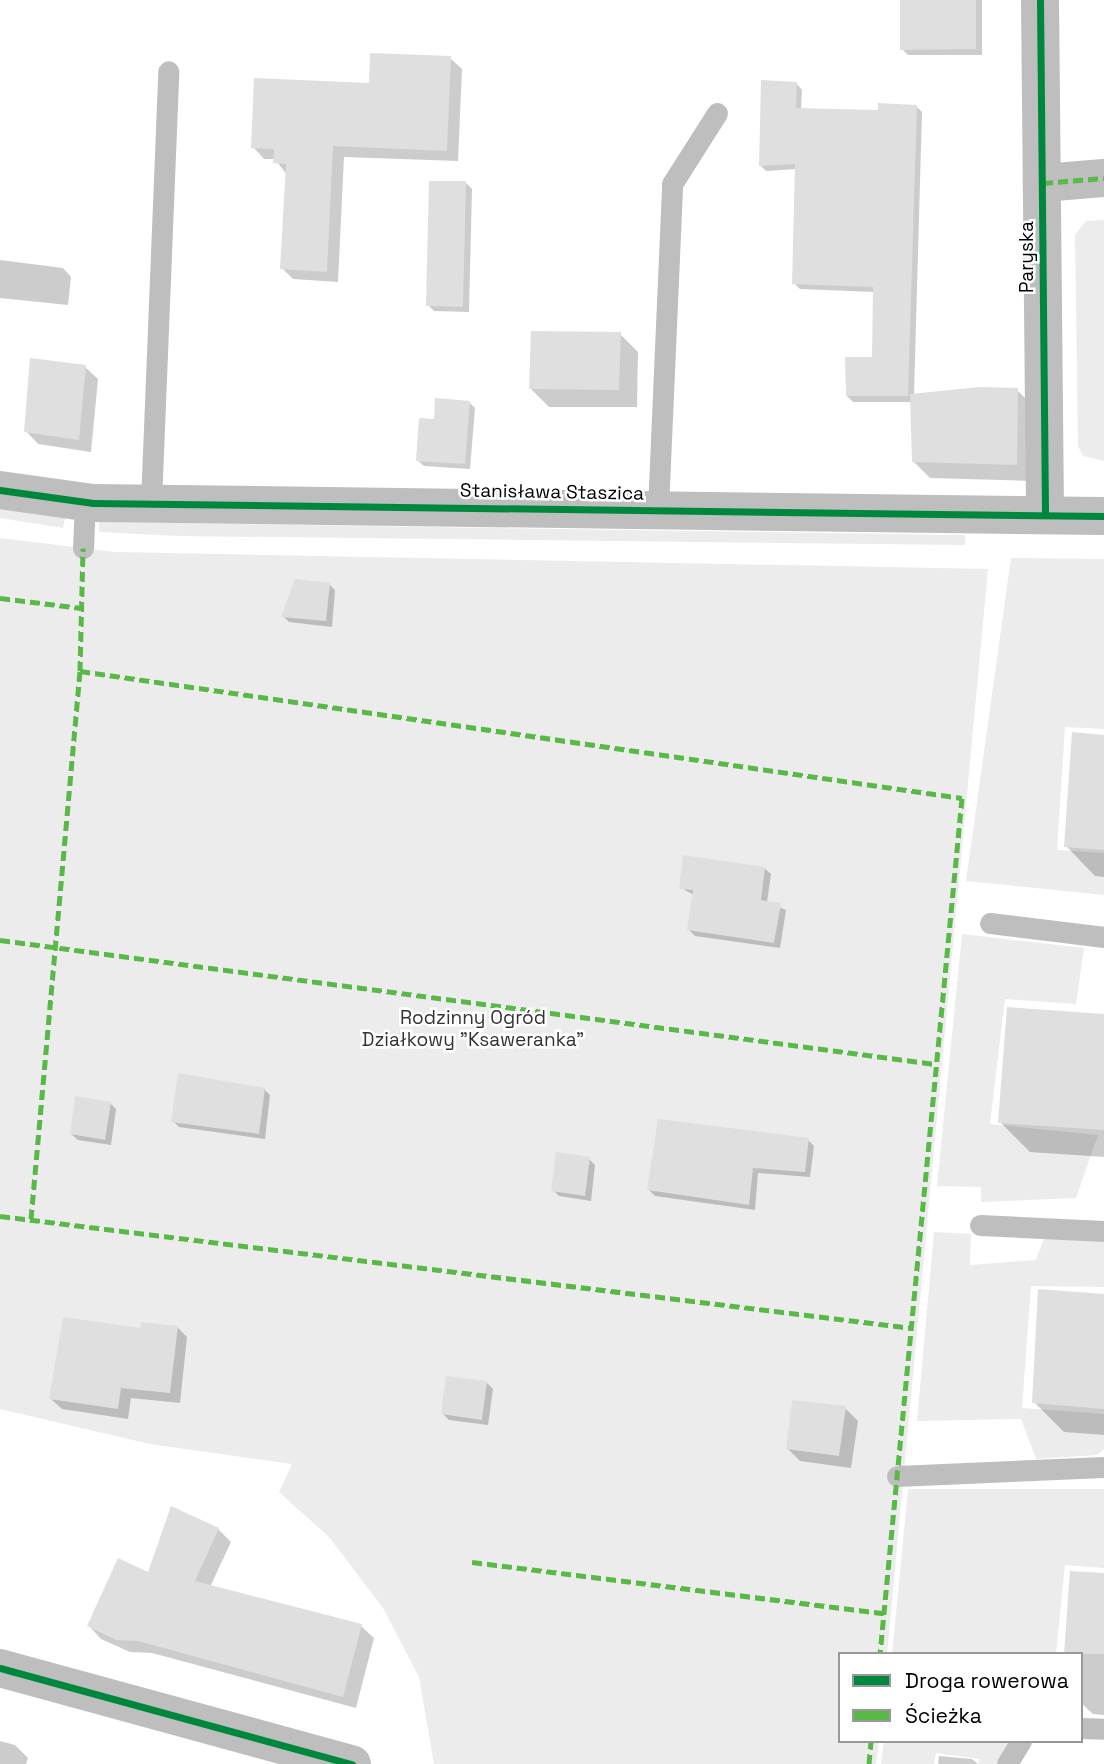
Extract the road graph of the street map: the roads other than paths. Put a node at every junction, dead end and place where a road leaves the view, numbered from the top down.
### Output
1 (1040, 0) edge
2 (168, 71) dead end
3 (717, 113) dead end
4 (1104, 178) edge
5 (1043, 183) junction
6 (0, 490) edge
7 (85, 502) junction
8 (151, 503) junction
9 (658, 509) junction
10 (1045, 515) junction
11 (1104, 516) edge
12 (83, 548) dead end
13 (990, 923) dead end
14 (1104, 937) edge
15 (980, 1225) dead end
16 (1104, 1231) edge
17 (1104, 1467) edge
18 (897, 1476) dead end
19 (0, 1668) edge
20 (1083, 1728) edge
21 (1104, 1729) edge
22 (1020, 1743) edge
23 (352, 1764) edge
24 (1007, 1764) edge

1 - 5 street, Paryska
2 - 8 lane
3 - 9 lane
4 - 5 street
5 - 10 street, Paryska
6 - 7 street, Stanisława Staszica
7 - 8 street, Stanisława Staszica
7 - 12 lane
8 - 9 street, Stanisława Staszica
9 - 10 street, Stanisława Staszica
10 - 11 street, Stanisława Staszica
13 - 14 lane
15 - 16 lane
17 - 18 lane
19 - 23 street
20 - 21 lane
22 - 24 lane

